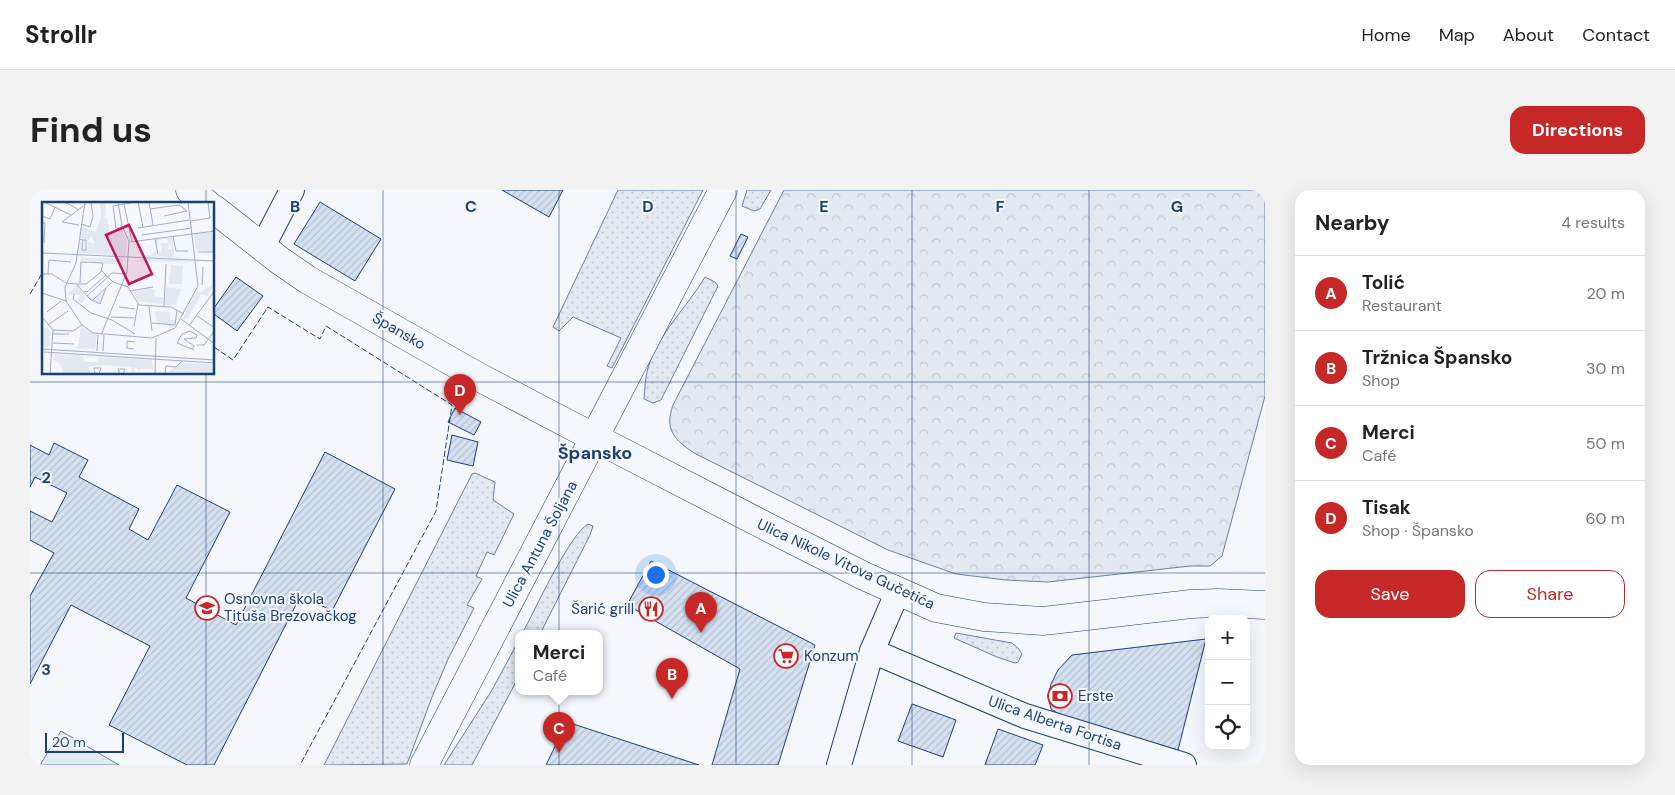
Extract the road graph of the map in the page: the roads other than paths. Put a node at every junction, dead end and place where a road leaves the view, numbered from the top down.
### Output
1 (190, 190) edge
2 (292, 190) edge
3 (723, 190) edge
4 (204, 202) edge
5 (215, 210) edge
6 (263, 246) junction
7 (594, 438) junction
8 (898, 590) junction
9 (1265, 605) edge
10 (872, 651) junction
11 (424, 765) edge
12 (839, 765) edge
13 (1184, 765) edge

1 - 4 street
2 - 6 street
3 - 7 street, Ulica Antuna Šoljana
5 - 6 street, Špansko
6 - 7 street, Špansko
7 - 8 street, Ulica Nikole Vitova Gučetića
7 - 11 street, Ulica Antuna Šoljana
8 - 9 street, Ulica Nikole Vitova Gučetića
8 - 10 street
10 - 12 street
10 - 13 street, Ulica Alberta Fortisa

